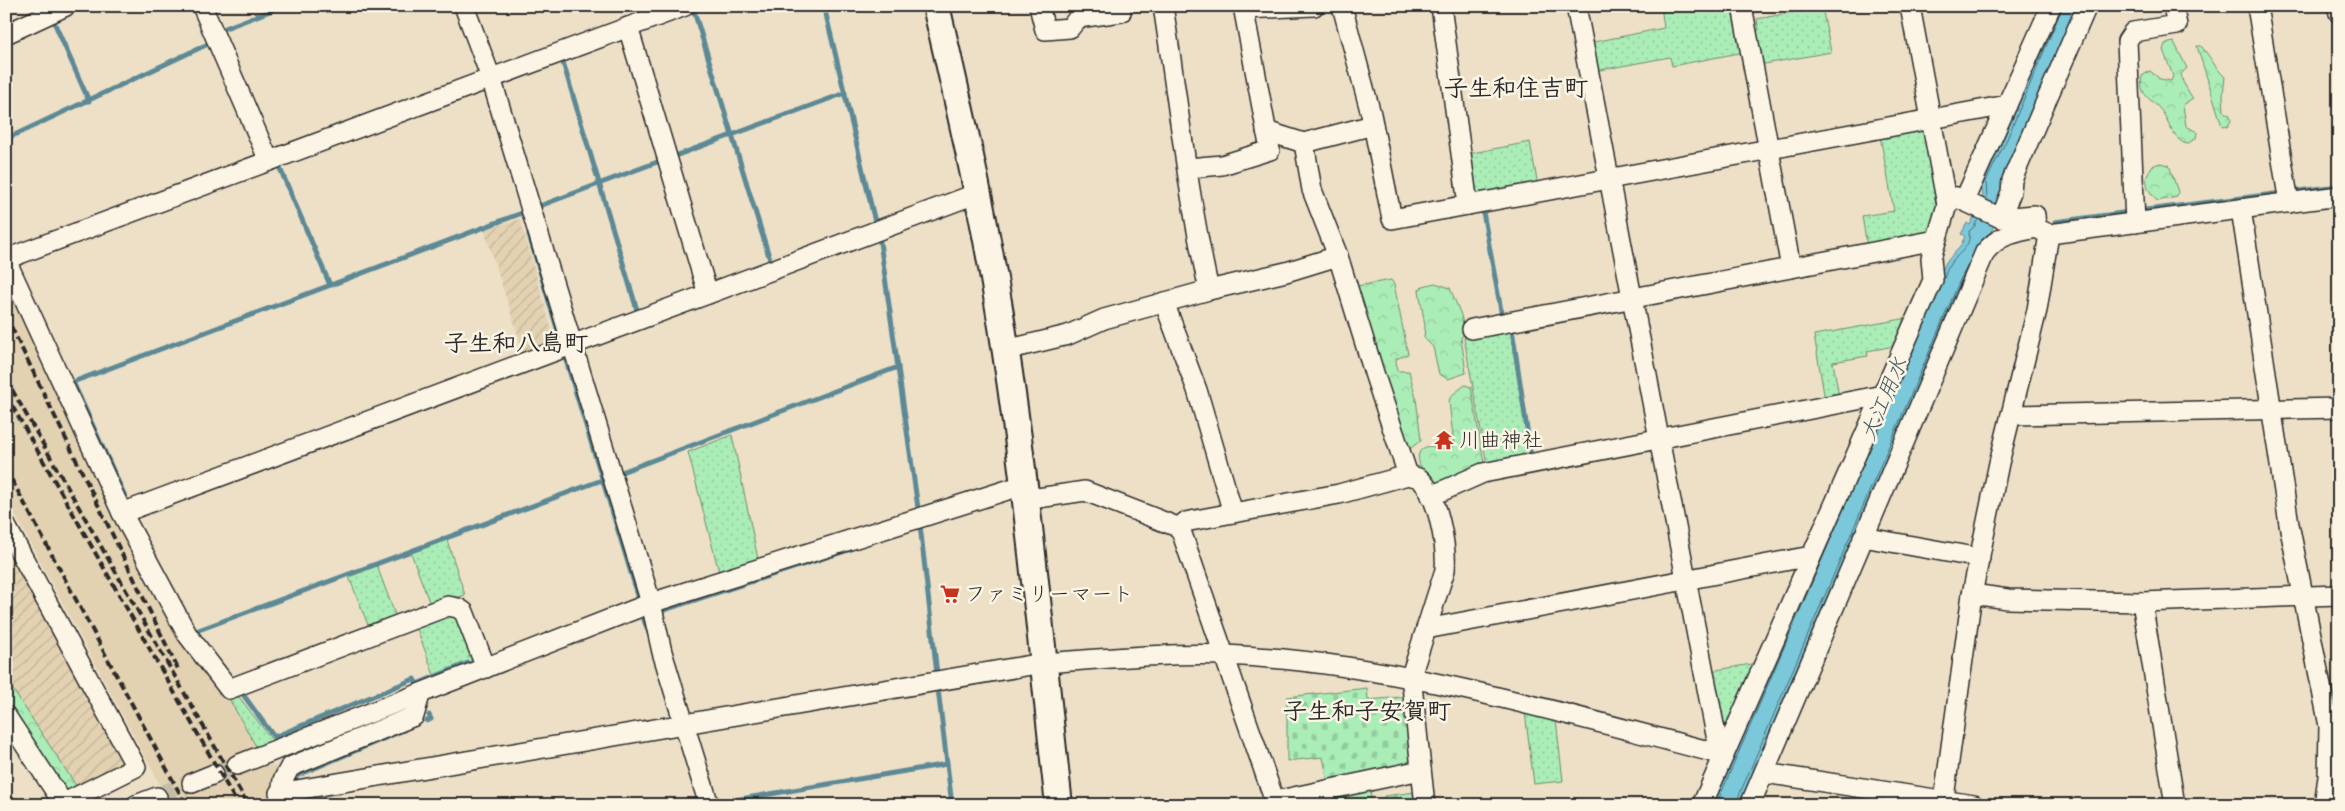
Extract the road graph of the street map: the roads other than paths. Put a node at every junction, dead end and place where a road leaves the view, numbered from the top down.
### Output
1 (66, 6) edge
2 (202, 6) edge
3 (464, 6) edge
4 (685, 6) edge
5 (936, 6) edge
6 (1039, 6) edge
7 (1120, 6) edge
8 (1163, 6) edge
9 (1314, 6) edge
10 (1342, 6) edge
11 (1441, 6) edge
12 (1576, 6) edge
13 (1742, 6) edge
14 (1910, 6) edge
15 (2050, 6) edge
16 (2086, 6) edge
17 (2173, 6) edge
18 (2257, 6) edge
19 (2336, 6) edge
20 (1244, 8) edge
21 (2339, 13) edge
22 (628, 27) junction
23 (6, 34) edge
24 (491, 78) junction
25 (2007, 105) junction
26 (1931, 119) junction
27 (1373, 125) junction
28 (1266, 132) junction
29 (1304, 142) junction
30 (1768, 149) junction
31 (269, 161) junction
32 (1188, 168) junction
33 (1608, 179) junction
34 (978, 193) junction
35 (2288, 195) junction
36 (2339, 196) edge
37 (1962, 204) junction
38 (1468, 205) junction
39 (2241, 209) junction
40 (2135, 215) junction
41 (2001, 218) junction
42 (2043, 231) junction
43 (1936, 240) junction
44 (1338, 256) junction
45 (6, 260) edge
46 (1791, 268) junction
47 (1210, 290) junction
48 (708, 294) junction
49 (1632, 298) junction
50 (1164, 302) junction
51 (1472, 329) dead end
52 (572, 345) junction
53 (1006, 350) junction
54 (1883, 395) junction
55 (2339, 408) edge
56 (2272, 411) junction
57 (2011, 415) junction
58 (1659, 439) junction
59 (1408, 475) junction
60 (1024, 489) junction
61 (1430, 496) junction
62 (122, 513) junction
63 (1233, 513) junction
64 (6, 526) edge
65 (1180, 528) junction
66 (1863, 537) junction
67 (1811, 556) junction
68 (1980, 558) junction
69 (1686, 580) junction
70 (1972, 594) junction
71 (2339, 595) edge
72 (2304, 597) junction
73 (2142, 602) junction
74 (651, 603) junction
75 (1426, 630) junction
76 (1224, 655) junction
77 (1044, 664) junction
78 (486, 668) junction
79 (1410, 676) junction
80 (420, 695) junction
81 (6, 716) edge
82 (684, 724) junction
83 (1724, 755) junction
84 (238, 765) tunnel mouth
85 (1421, 770) junction
86 (1764, 773) junction
87 (214, 774) tunnel mouth
88 (192, 783) tunnel mouth
89 (157, 797) tunnel mouth
90 (279, 799) edge
91 (2329, 801) edge
92 (1943, 802) edge
93 (1276, 803) edge
94 (62, 804) edge
95 (136, 805) edge
96 (709, 805) edge
97 (1059, 805) edge
98 (1425, 805) edge
99 (1702, 805) edge
100 (1750, 805) edge
101 (1974, 805) edge
102 (2175, 805) edge

1 - 23 street
2 - 31 street
3 - 24 street
4 - 22 street
5 - 34 street
6 - 7 street
8 - 32 street
9 - 20 street
10 - 27 street
11 - 38 street
12 - 33 street
13 - 30 street
14 - 26 street
15 - 25 street
16 - 41 street
17 - 40 street
18 - 35 street
19 - 21 street
20 - 28 street
22 - 24 street
22 - 48 street
24 - 31 street
24 - 52 street
25 - 26 street
25 - 37 street
26 - 30 street
26 - 37 street
27 - 29 street
27 - 38 street
28 - 29 street
28 - 32 street
29 - 44 street
30 - 33 street
30 - 46 street
31 - 45 street
32 - 47 street
33 - 38 street
33 - 49 street
34 - 48 street
34 - 53 street
35 - 36 street
35 - 39 street
37 - 41 street
37 - 43 street
39 - 40 street
39 - 56 street
40 - 42 street
41 - 42 street
42 - 57 street
42 - 66 street
43 - 46 street
43 - 54 street
44 - 47 street
44 - 59 street
45 - 62 street
46 - 49 street
47 - 50 street
48 - 52 street
49 - 51 street
49 - 58 street
50 - 53 street
50 - 63 street
52 - 62 street
52 - 74 street
53 - 60 street
54 - 58 street
54 - 67 street
55 - 56 street
56 - 57 street
56 - 72 street
57 - 68 street
58 - 61 street
58 - 69 street
59 - 61 street
59 - 63 street
60 - 65 street
60 - 74 street
60 - 77 street
61 - 75 street
62 - 78 street
63 - 65 street
64 - 94 street
65 - 76 street
66 - 68 street
66 - 86 street
67 - 69 street
67 - 83 street
68 - 70 street
69 - 75 street
69 - 83 street
70 - 73 street
70 - 92 street
71 - 72 street
72 - 73 street
72 - 91 street
73 - 102 street
74 - 78 street
74 - 82 street
75 - 79 street
76 - 77 street
76 - 79 street
76 - 93 street
77 - 82 street
77 - 97 street
78 - 80 street
79 - 83 street
79 - 85 street
80 - 84 street
80 - 90 street
81 - 94 street
82 - 90 street
82 - 96 street
83 - 99 street
85 - 93 street
85 - 98 street
86 - 92 street
86 - 100 street
87 - 88 street
89 - 95 street
92 - 101 street

